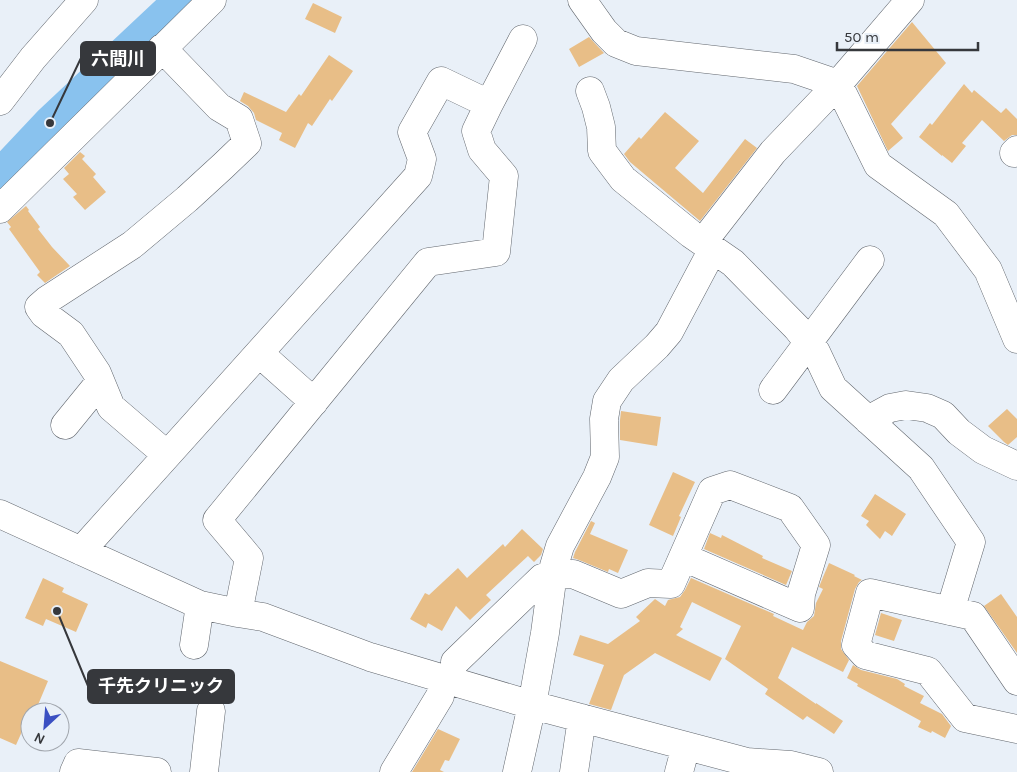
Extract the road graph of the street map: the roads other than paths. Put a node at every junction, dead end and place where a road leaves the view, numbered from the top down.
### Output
1 (84, 0) edge
2 (212, 0) edge
3 (582, 0) edge
4 (910, 0) edge
5 (523, 39) dead end
6 (162, 48) junction
7 (838, 84) junction
8 (590, 91) dead end
9 (0, 101) edge
10 (489, 104) junction
11 (0, 209) edge
12 (708, 245) junction
13 (870, 260) dead end
14 (1017, 339) edge
15 (809, 343) junction
16 (259, 353) junction
17 (100, 382) junction
18 (773, 390) dead end
19 (314, 402) junction
20 (868, 420) junction
21 (65, 425) dead end
22 (167, 455) junction
23 (1017, 466) edge
24 (0, 514) edge
25 (81, 551) junction
26 (683, 557) junction
27 (552, 575) junction
28 (200, 604) junction
29 (950, 610) junction
30 (238, 613) junction
31 (194, 645) dead end
32 (455, 662) dead end
33 (1017, 681) edge
34 (440, 696) dead end
35 (532, 705) junction
36 (211, 711) dead end
37 (582, 718) junction
38 (1017, 729) edge
39 (686, 746) junction
40 (754, 767) edge
41 (74, 772) edge
42 (157, 772) edge
43 (204, 772) edge
44 (394, 772) edge
45 (517, 772) edge
46 (574, 772) edge
47 (679, 772) edge
48 (819, 772) edge

1 - 9 street
2 - 6 street
3 - 7 street
4 - 7 street
5 - 10 street
6 - 11 street
6 - 17 street
7 - 12 street
7 - 14 street
8 - 12 street
10 - 16 street
10 - 19 street
12 - 15 street
12 - 27 street
13 - 15 street
15 - 18 street
15 - 20 street
16 - 19 street
16 - 22 street
17 - 21 street
17 - 22 street
19 - 30 street
20 - 23 street
20 - 29 street
22 - 25 street
24 - 25 street
25 - 28 street
26 - 26 street
26 - 27 street
27 - 32 street
27 - 35 street
28 - 30 street
28 - 31 street
29 - 33 street
29 - 38 street
30 - 35 street
34 - 44 street
35 - 37 street
35 - 45 street
36 - 43 street
37 - 39 street
37 - 46 street
39 - 40 street
39 - 47 street
40 - 48 street
41 - 42 street

